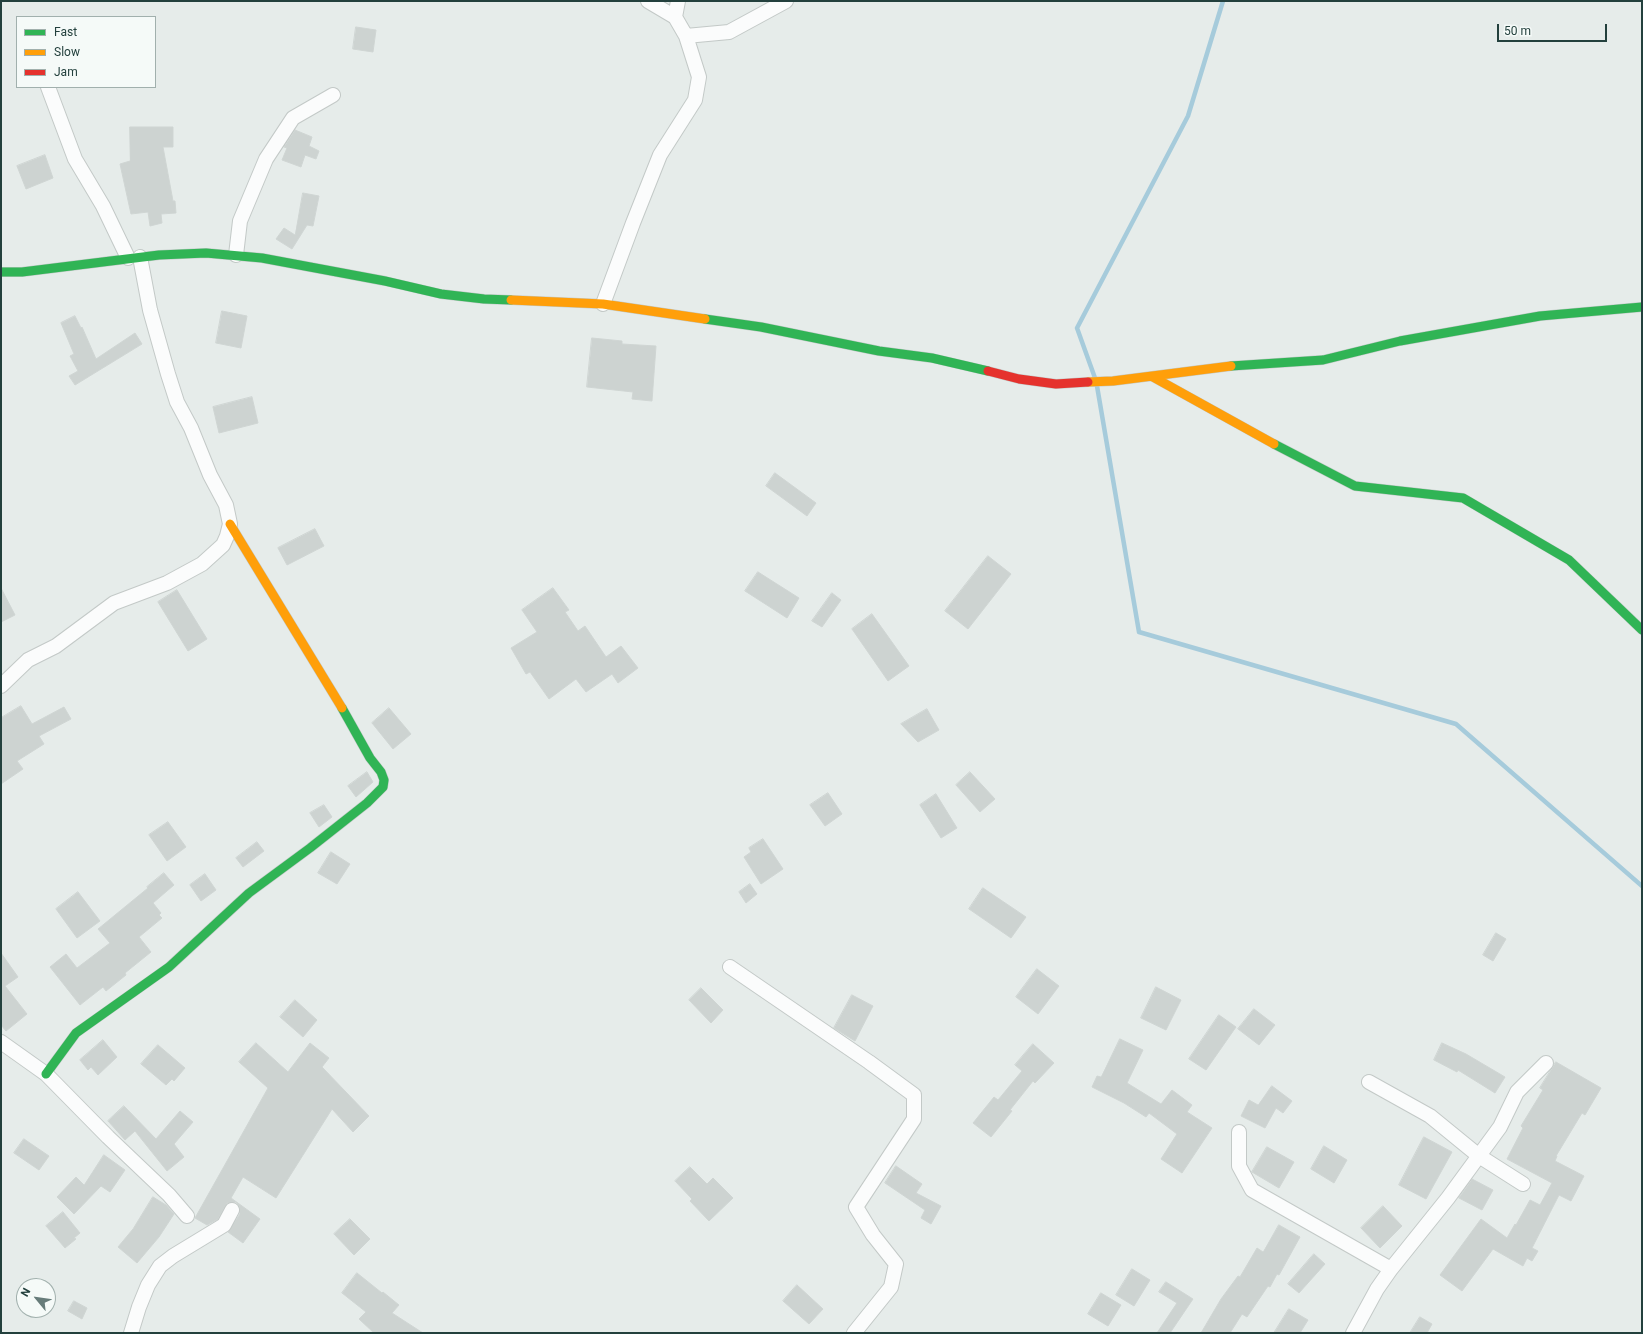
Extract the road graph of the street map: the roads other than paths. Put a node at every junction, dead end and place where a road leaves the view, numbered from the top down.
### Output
1 (648, 1) edge
2 (678, 1) edge
3 (786, 1) edge
4 (675, 17) junction
5 (686, 36) junction
6 (48, 88) edge
7 (333, 95) dead end
8 (236, 256) junction
9 (134, 257) junction
10 (1, 272) edge
11 (603, 304) junction
12 (1642, 306) edge
13 (1153, 377) junction
14 (230, 524) junction
15 (1642, 630) edge
16 (1, 686) edge
17 (730, 967) dead end
18 (1, 1042) edge
19 (1546, 1063) dead end
20 (46, 1074) junction
21 (1369, 1082) dead end
22 (1239, 1132) dead end
23 (1479, 1156) junction
24 (1523, 1184) dead end
25 (232, 1210) dead end
26 (187, 1216) dead end
27 (1391, 1269) junction
28 (131, 1333) edge
29 (854, 1333) edge
30 (1352, 1333) edge

1 - 4 street
2 - 4 street
3 - 5 street
4 - 5 street
5 - 11 street
6 - 9 street
7 - 8 street
8 - 9 street
8 - 11 street
9 - 10 street
9 - 14 street
11 - 13 street
12 - 13 street
13 - 15 street
14 - 16 street
14 - 20 street
17 - 29 street
18 - 20 street
19 - 23 street
20 - 26 street
21 - 23 street
22 - 27 street
23 - 24 street
23 - 27 street
25 - 28 street
27 - 30 street

